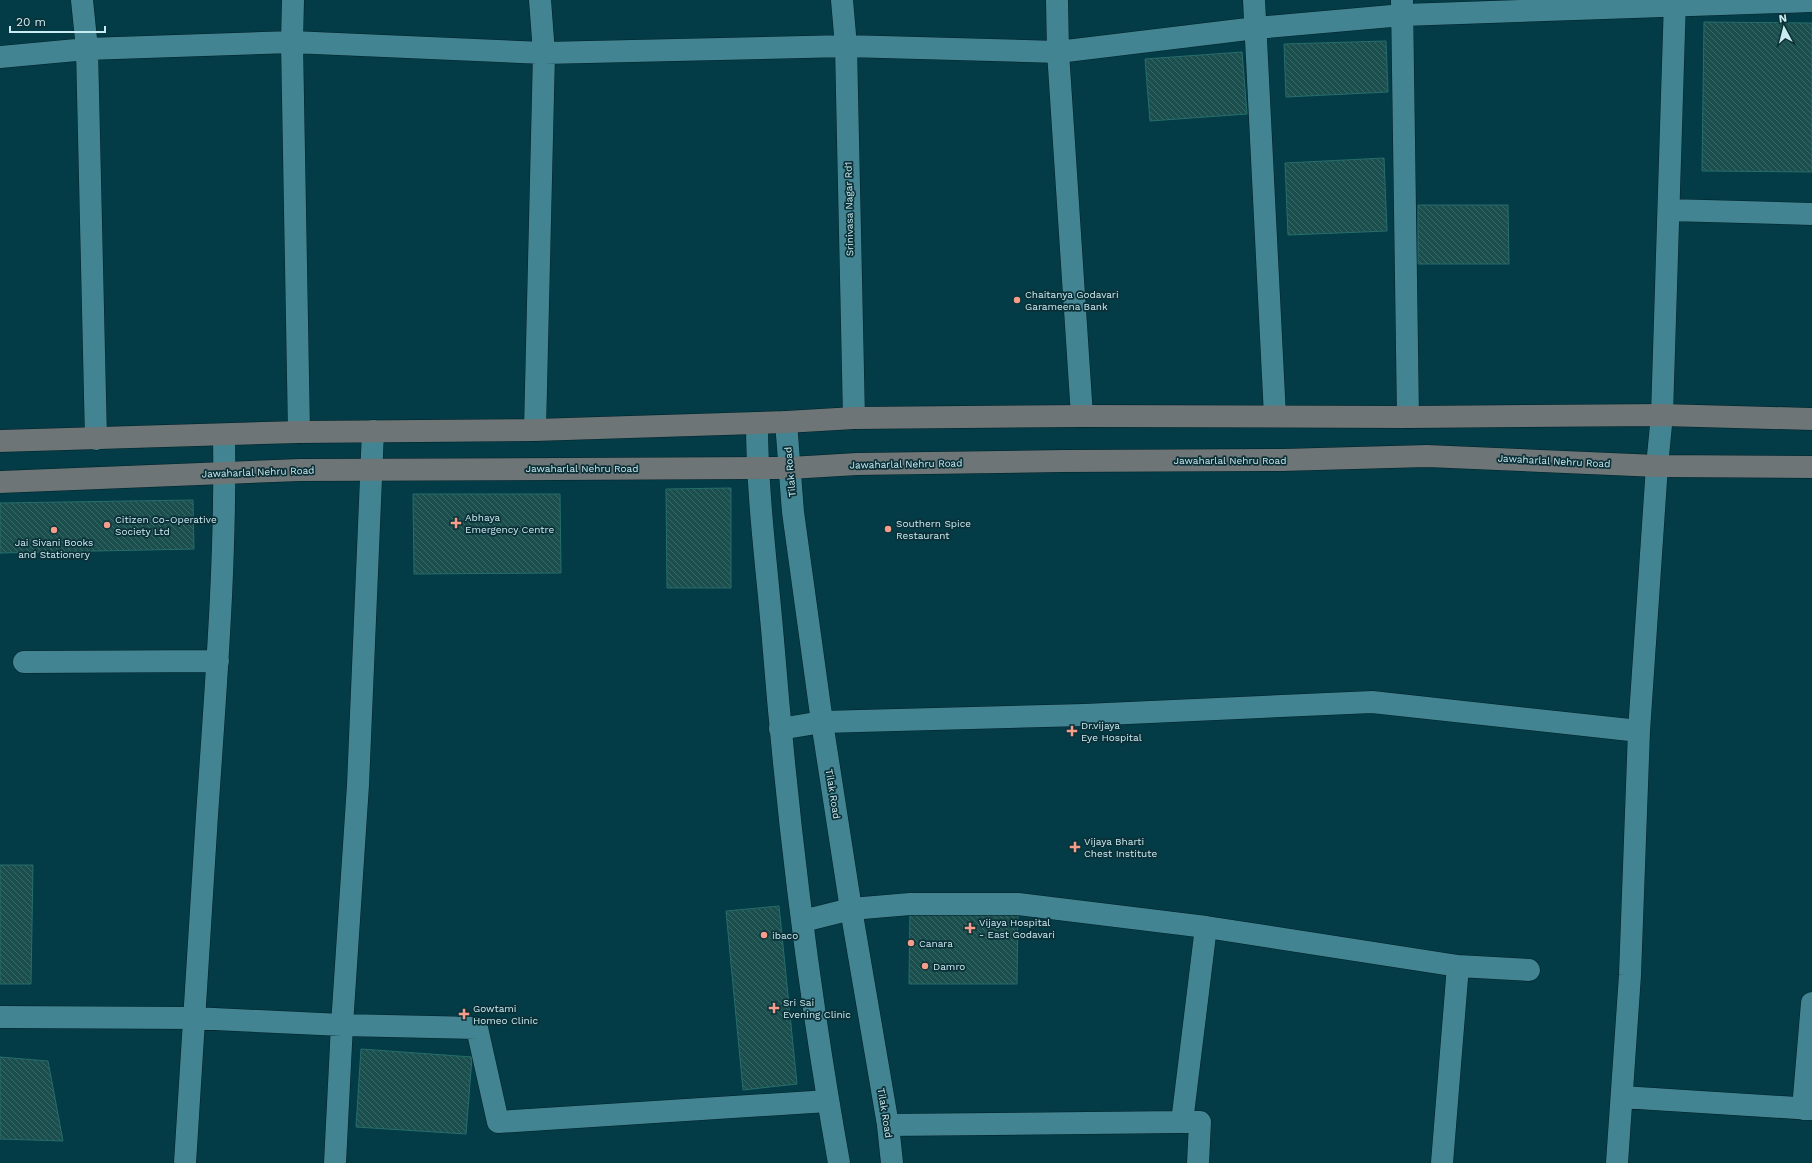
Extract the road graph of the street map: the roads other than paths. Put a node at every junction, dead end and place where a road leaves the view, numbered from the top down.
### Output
1 (82, 0) edge
2 (292, 0) edge
3 (540, 0) edge
4 (842, 0) edge
5 (1057, 0) edge
6 (1254, 0) edge
7 (1812, 0) edge
8 (1675, 3) edge
9 (1402, 7) edge
10 (1256, 28) junction
11 (292, 42) junction
12 (846, 46) junction
13 (87, 49) junction
14 (1058, 52) junction
15 (544, 53) junction
16 (0, 57) edge
17 (1669, 210) junction
18 (1812, 214) edge
19 (1662, 415) junction
20 (1082, 416) junction
21 (1275, 416) junction
22 (1408, 417) junction
23 (854, 418) junction
24 (1812, 419) edge
25 (786, 422) junction
26 (757, 423) junction
27 (535, 430) junction
28 (373, 431) junction
29 (299, 432) junction
30 (224, 436) junction
31 (96, 438) junction
32 (0, 441) edge
33 (1657, 466) junction
34 (1812, 467) edge
35 (372, 468) junction
36 (757, 468) junction
37 (790, 468) junction
38 (225, 473) junction
39 (0, 482) edge
40 (24, 662) dead end
41 (218, 662) junction
42 (822, 722) junction
43 (780, 729) junction
44 (1639, 731) junction
45 (851, 910) junction
46 (803, 921) junction
47 (1206, 927) junction
48 (1458, 966) junction
49 (1529, 970) dead end
50 (1812, 1003) edge
51 (0, 1017) edge
52 (193, 1018) junction
53 (342, 1025) junction
54 (1622, 1097) junction
55 (828, 1101) junction
56 (1808, 1109) edge
57 (1182, 1122) junction
58 (888, 1125) junction
59 (185, 1163) edge
60 (335, 1163) edge
61 (840, 1163) edge
62 (892, 1163) edge
63 (1198, 1163) edge
64 (1442, 1163) edge
65 (1617, 1163) edge

1 - 13 street
2 - 11 street
3 - 15 street
4 - 12 street, Srinivasa Nagar Rd1
5 - 14 street
6 - 10 street
7 - 8 street
8 - 9 street
8 - 17 street
9 - 10 street
9 - 22 street
10 - 14 street
10 - 21 street
11 - 13 street
11 - 15 street
11 - 29 street
12 - 14 street
12 - 15 street
12 - 23 street, Srinivasa Nagar Rd1
13 - 16 street
13 - 31 street
14 - 20 street
15 - 27 street
17 - 18 street
17 - 19 street
19 - 22 main road
19 - 24 main road
19 - 33 street
20 - 21 main road
20 - 23 main road
21 - 22 main road
23 - 25 main road
25 - 26 main road
25 - 37 street, Tilak Road
26 - 27 main road
26 - 36 street
27 - 28 main road
28 - 29 main road
28 - 35 street
29 - 30 main road
30 - 31 main road
30 - 38 street
31 - 32 main road
33 - 34 main road, Jawaharlal Nehru Road
33 - 37 main road, Jawaharlal Nehru Road
33 - 44 street
35 - 36 main road, Jawaharlal Nehru Road
35 - 38 main road, Jawaharlal Nehru Road
35 - 53 street
36 - 37 main road, Jawaharlal Nehru Road
36 - 43 street
37 - 42 street, Tilak Road
38 - 39 main road, Jawaharlal Nehru Road
38 - 41 street
40 - 41 street
41 - 52 street
42 - 43 street
42 - 44 street
42 - 45 street, Tilak Road
43 - 46 street
44 - 54 street
45 - 46 street
45 - 47 street
45 - 58 street, Tilak Road
46 - 55 street
47 - 48 street
47 - 57 street
48 - 49 street
48 - 64 street
50 - 56 street
51 - 52 street
52 - 53 street
52 - 59 street
53 - 55 street
53 - 60 street
54 - 56 street
54 - 65 street
55 - 61 street
57 - 58 street
57 - 63 street
58 - 62 street, Tilak Road

